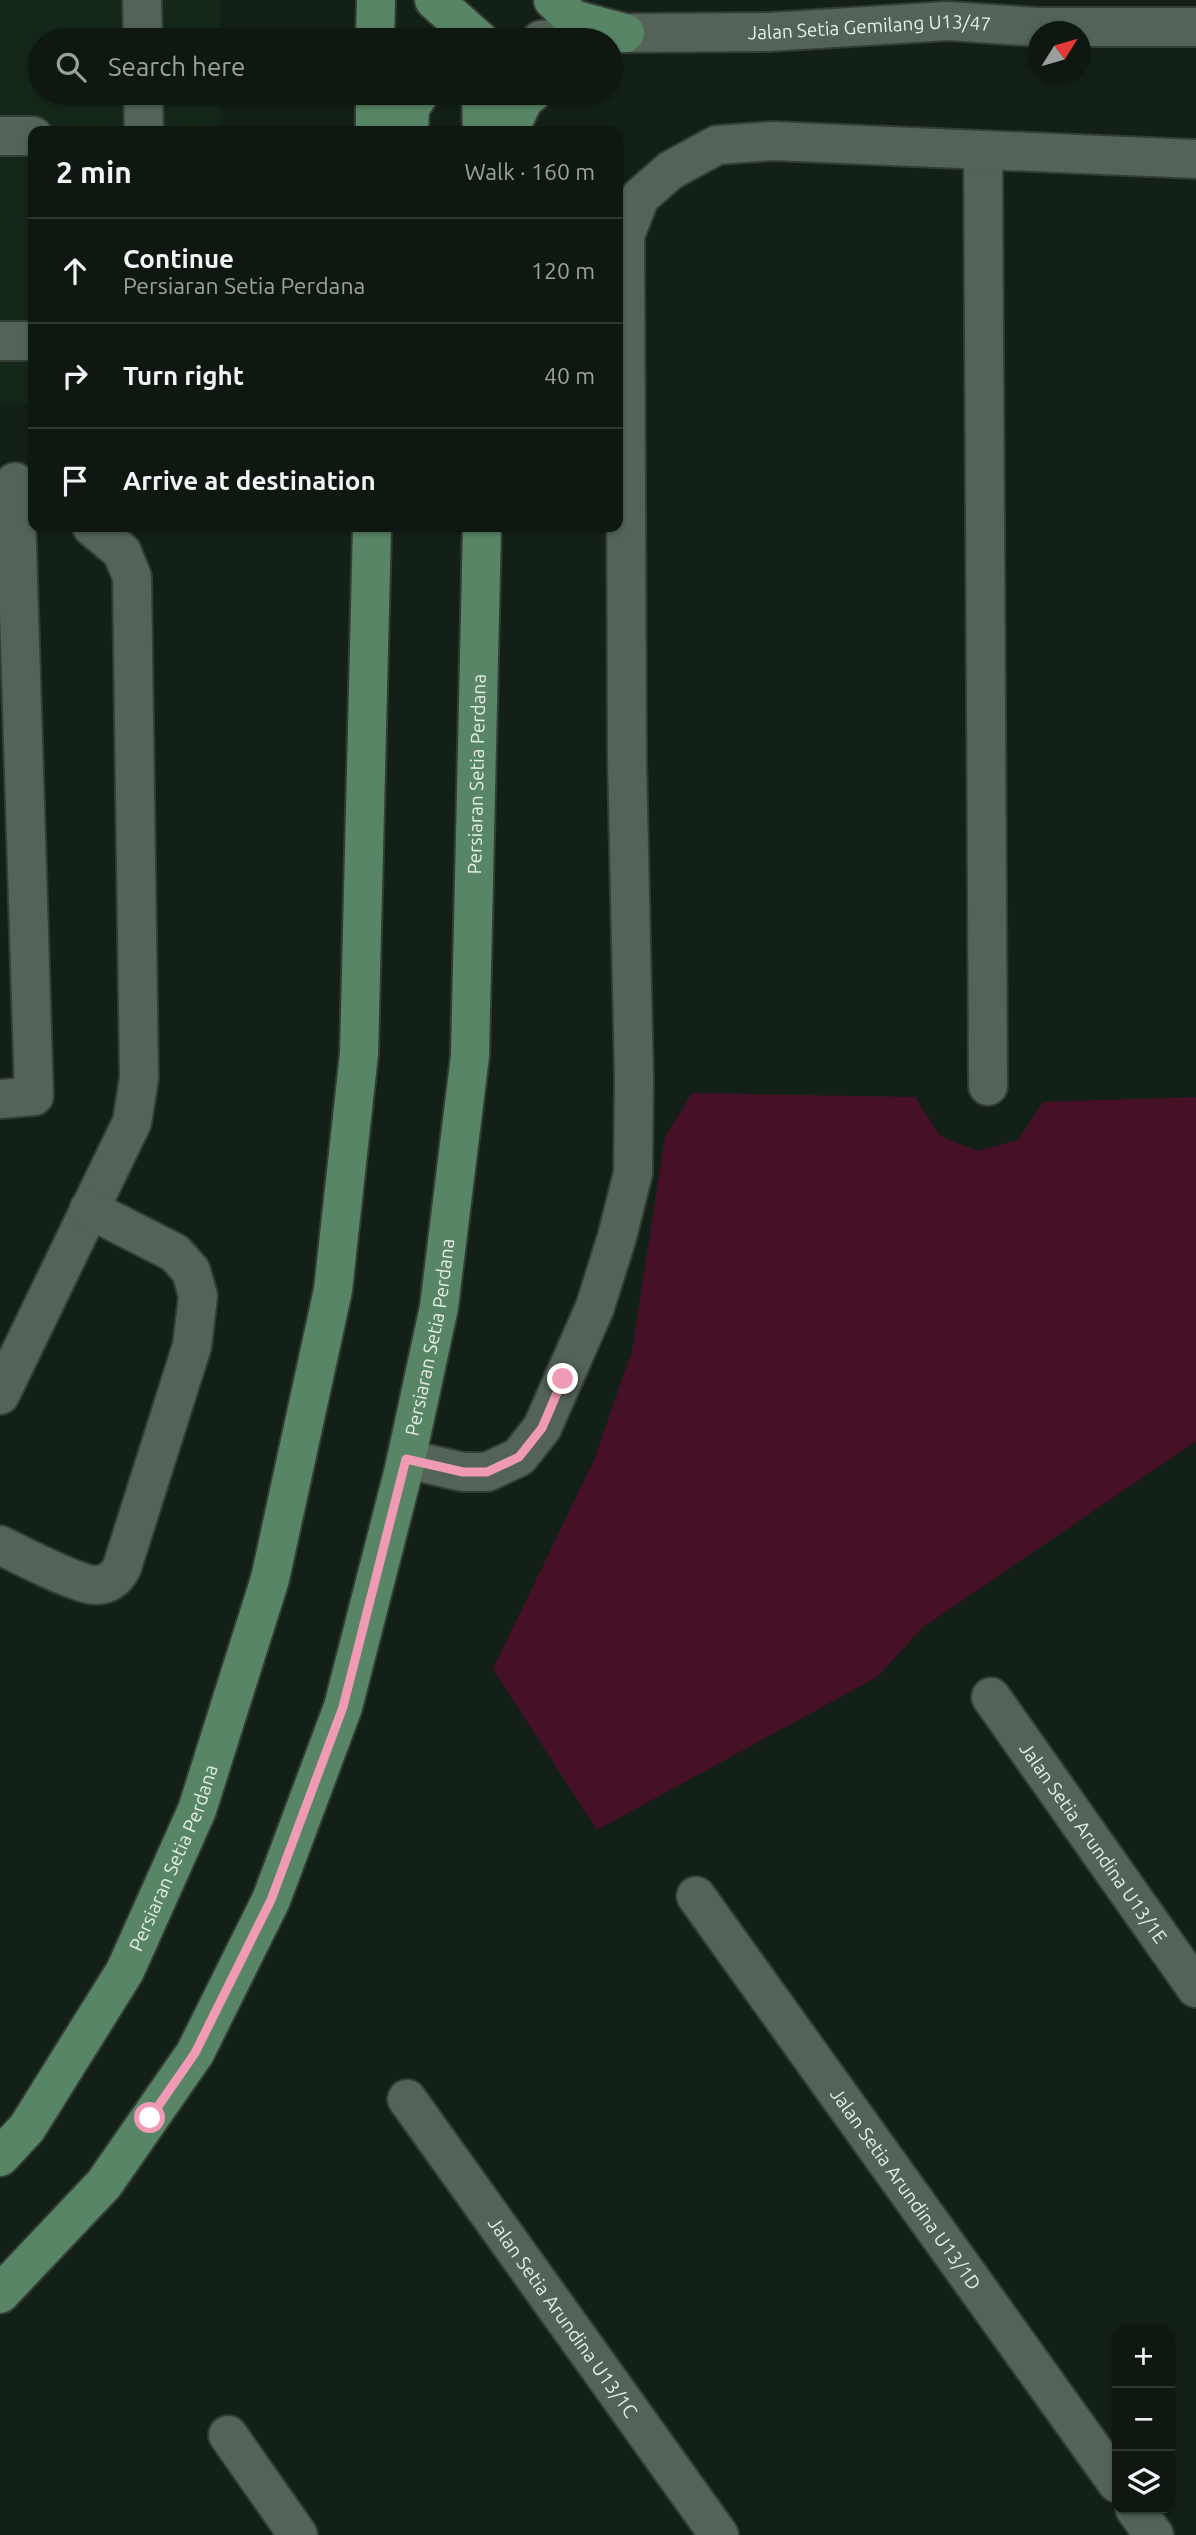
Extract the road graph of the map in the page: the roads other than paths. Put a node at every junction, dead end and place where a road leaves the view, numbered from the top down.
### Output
1 (142, 0) edge
2 (376, 0) edge
3 (434, 0) edge
4 (480, 0) edge
5 (553, 0) edge
6 (1114, 0) edge
7 (960, 10) edge
8 (1039, 13) edge
9 (771, 16) edge
10 (1179, 27) edge
11 (143, 28) edge
12 (375, 28) edge
13 (466, 28) edge
14 (479, 28) edge
15 (596, 28) edge
16 (623, 36) edge
17 (143, 105) edge
18 (412, 105) edge
19 (481, 105) edge
20 (521, 105) edge
21 (144, 126) edge
22 (409, 126) edge
23 (482, 126) edge
24 (511, 126) edge
25 (0, 136) edge
26 (28, 136) edge
27 (983, 150) junction
28 (1196, 159) edge
29 (0, 341) edge
30 (28, 341) edge
31 (16, 486) edge
32 (98, 532) edge
33 (372, 532) edge
34 (482, 532) edge
35 (988, 1086) dead end
36 (17, 1097) edge
37 (89, 1209) junction
38 (0, 1395) edge
39 (406, 1459) junction
40 (0, 1545) edge
41 (990, 1697) dead end
42 (696, 1896) dead end
43 (1196, 1988) edge
44 (407, 2099) dead end
45 (0, 2157) edge
46 (0, 2294) edge
47 (228, 2435) dead end
48 (1112, 2476) edge
49 (1139, 2514) edge
50 (298, 2535) edge
51 (719, 2535) edge
52 (1154, 2535) edge

1 - 11 street
2 - 12 main road
3 - 13 main road
4 - 14 main road
5 - 15 main road
6 - 10 street
7 - 8 street, Jalan Setia Gemilang U13/47
7 - 9 street, Jalan Setia Gemilang U13/47
8 - 10 street, Jalan Setia Gemilang U13/47
9 - 16 street, Jalan Setia Gemilang U13/47
17 - 21 street
18 - 22 main road
19 - 23 main road
20 - 24 main road
25 - 26 street
27 - 28 street
27 - 35 street
27 - 39 street
29 - 30 street
31 - 36 street
32 - 37 street
33 - 45 main road, Persiaran Setia Perdana
34 - 39 main road, Persiaran Setia Perdana
37 - 38 street
37 - 40 street
39 - 46 main road, Persiaran Setia Perdana
41 - 43 street, Jalan Setia Arundina U13/1E
42 - 48 street, Jalan Setia Arundina U13/1D
44 - 51 street, Jalan Setia Arundina U13/1C
47 - 50 street
49 - 52 street

